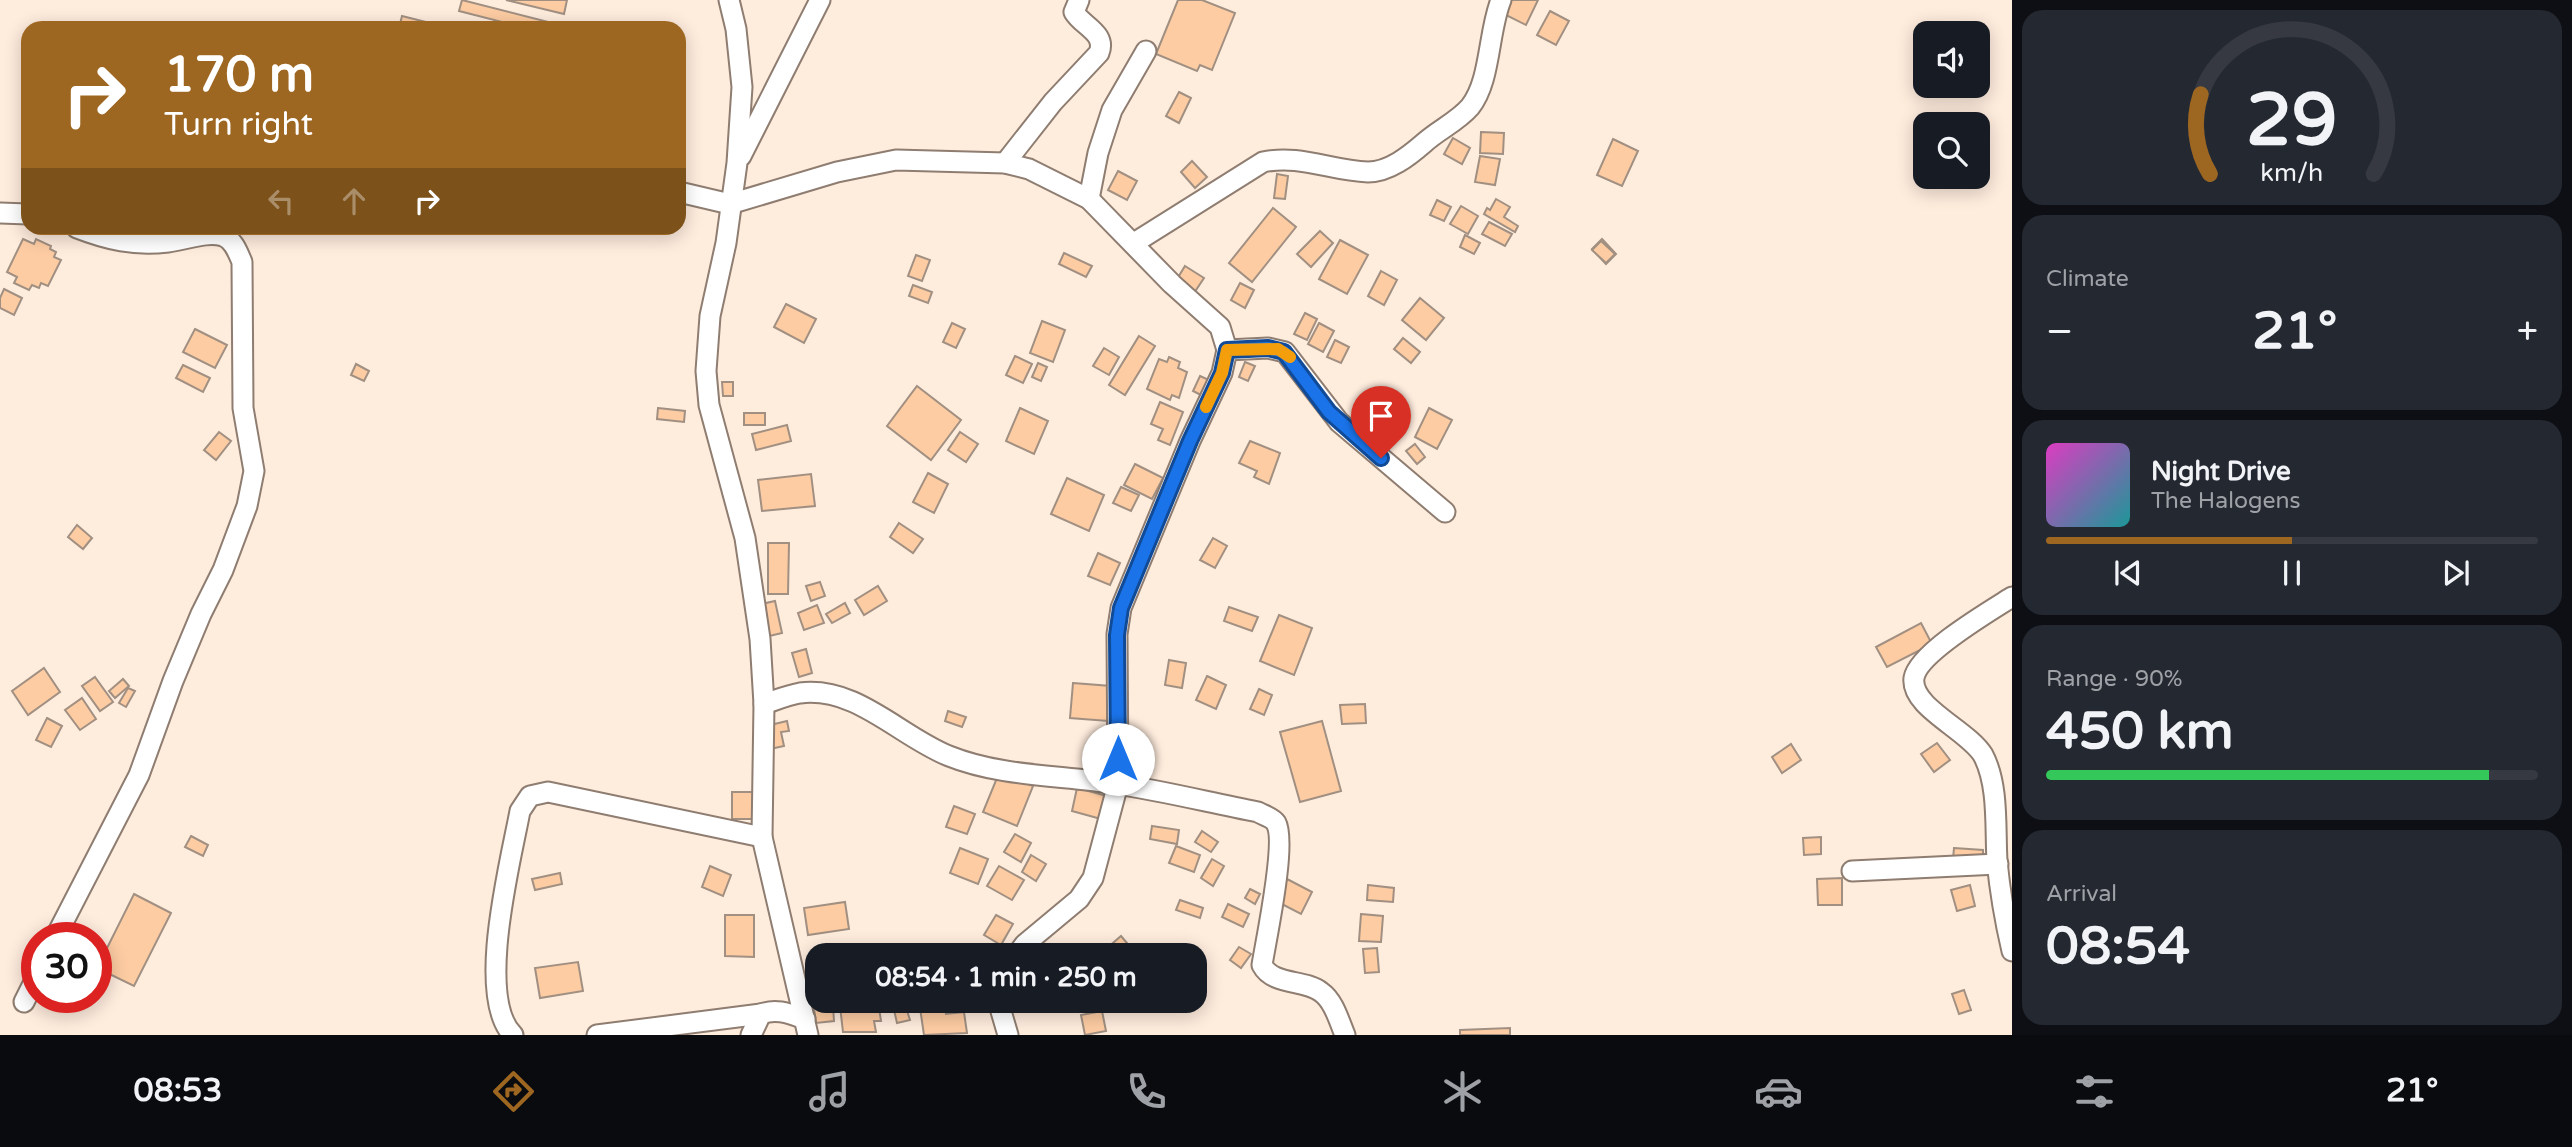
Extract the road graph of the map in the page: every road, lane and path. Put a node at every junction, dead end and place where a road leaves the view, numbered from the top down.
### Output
1 (729, 0) edge
2 (820, 0) edge
3 (1079, 0) edge
4 (1501, 0) edge
5 (1146, 51) dead end
6 (737, 163) junction
7 (1005, 163) junction
8 (686, 194) edge
9 (1089, 199) junction
10 (730, 204) junction
11 (0, 213) edge
12 (21, 214) edge
13 (95, 235) edge
14 (155, 235) edge
15 (1134, 243) junction
16 (1227, 350) junction
17 (1444, 512) dead end
18 (2012, 597) edge
19 (764, 704) junction
20 (1118, 784) junction
21 (762, 837) junction
22 (1998, 864) junction
23 (1852, 871) dead end
24 (63, 922) edge
25 (1026, 943) edge
26 (2012, 951) edge
27 (1002, 1013) edge
28 (761, 1014) junction
29 (807, 1027) edge
30 (513, 1035) edge
31 (597, 1035) edge
32 (751, 1035) edge
33 (1009, 1035) edge
34 (1345, 1035) edge

1 - 6 street
2 - 6 street
3 - 7 street
4 - 15 street
5 - 9 street
6 - 10 street
7 - 9 street
7 - 10 street
8 - 10 street
9 - 15 street
10 - 19 street
11 - 12 street
13 - 14 street
14 - 24 street
15 - 16 street
16 - 17 street
16 - 20 street
18 - 22 street
19 - 20 street
19 - 21 street
20 - 25 street
20 - 34 street
21 - 29 street
21 - 30 street
22 - 23 street
22 - 26 street
27 - 33 street
28 - 29 street
28 - 31 street
28 - 32 street

